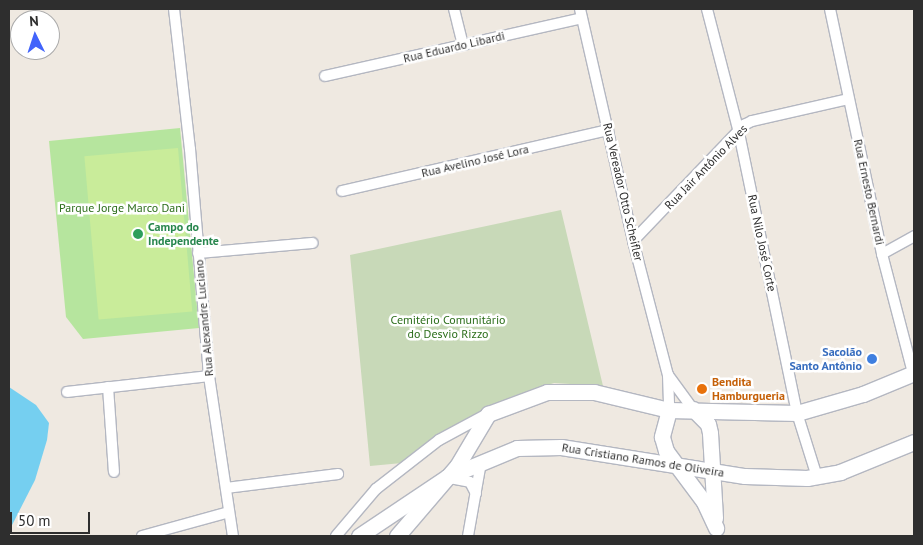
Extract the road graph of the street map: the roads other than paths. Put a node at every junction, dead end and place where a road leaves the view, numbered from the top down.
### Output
1 (174, 9) edge
2 (454, 9) edge
3 (707, 9) edge
4 (830, 9) edge
5 (581, 13) edge
6 (463, 45) junction
7 (325, 76) dead end
8 (849, 99) junction
9 (608, 130) junction
10 (739, 133) junction
11 (342, 191) dead end
12 (914, 236) edge
13 (633, 241) junction
14 (313, 243) dead end
15 (198, 253) junction
16 (882, 254) junction
17 (914, 373) edge
18 (668, 375) junction
19 (209, 376) junction
20 (108, 387) junction
21 (67, 392) dead end
22 (693, 409) junction
23 (668, 410) junction
24 (797, 413) junction
25 (484, 418) junction
26 (914, 442) edge
27 (477, 464) junction
28 (679, 466) junction
29 (711, 470) junction
30 (114, 472) dead end
31 (338, 474) dead end
32 (447, 477) junction
33 (817, 477) junction
34 (226, 488) junction
35 (476, 494) junction
36 (229, 512) junction
37 (717, 532) edge
38 (142, 536) edge
39 (233, 536) edge
40 (336, 536) edge
41 (359, 536) edge
42 (397, 536) edge
43 (468, 536) edge

1 - 15 street, Rua Alexandre Luciano
2 - 6 street
3 - 10 street, Rua Nilo José Corte
4 - 8 street, Rua Ernesto Bernardi
5 - 6 street, Rua Eduardo Libardi
5 - 9 street, Rua Vereador Otto Scheifler
6 - 7 street, Rua Eduardo Libardi
8 - 10 street, Rua Jair Antônio Alves
8 - 16 street, Rua Ernesto Bernardi
9 - 11 street, Rua Avelino José Lora
9 - 13 street, Rua Vereador Otto Scheifler
10 - 13 street, Rua Jair Antônio Alves
10 - 24 street, Rua Nilo José Corte
12 - 16 street
13 - 18 street, Rua Vereador Otto Scheifler
14 - 15 street
15 - 19 street, Rua Alexandre Luciano
16 - 17 street, Rua Ernesto Bernardi
17 - 24 street
18 - 22 street, Rua Vereador Otto Scheifler
18 - 23 street, Rua Vereador Otto Scheifler
19 - 20 street
19 - 34 street, Rua Alexandre Luciano
20 - 21 street
20 - 30 street
22 - 23 street
22 - 24 street
22 - 29 street, Rua Vereador Otto Scheifler
23 - 25 street
23 - 28 street, Rua Vereador Otto Scheifler
24 - 33 street, Rua Nilo José Corte
25 - 27 street
25 - 32 street
25 - 40 street
26 - 33 street, Rua Cristiano Ramos de Oliveira
27 - 28 street, Rua Cristiano Ramos de Oliveira
27 - 32 street, Rua Cristiano Ramos de Oliveira
27 - 35 street
28 - 29 street, Rua Cristiano Ramos de Oliveira
28 - 37 street, Rua Vereador Otto Scheifler
29 - 33 street, Rua Cristiano Ramos de Oliveira
29 - 37 street, Rua Vereador Otto Scheifler
31 - 34 street
32 - 35 street
32 - 41 street, Rua Cristiano Ramos de Oliveira
32 - 42 street
34 - 36 street, Rua Alexandre Luciano
35 - 43 street
36 - 38 street
36 - 39 street, Rua Alexandre Luciano

